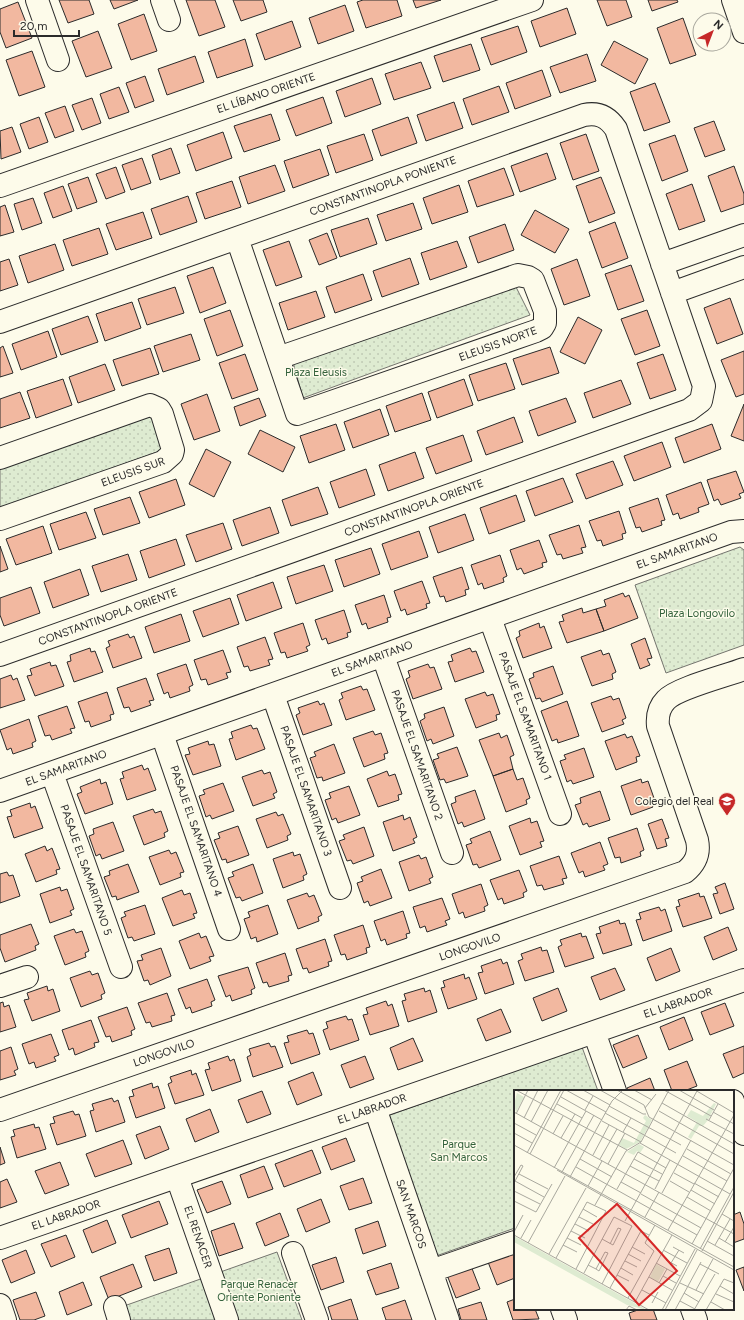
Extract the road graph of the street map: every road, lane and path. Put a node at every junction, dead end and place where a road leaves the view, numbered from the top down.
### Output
1 (37, 0) edge
2 (532, 0) edge
3 (733, 0) edge
4 (744, 32) edge
5 (58, 60) dead end
6 (0, 186) edge
7 (744, 235) edge
8 (237, 238) junction
9 (744, 267) edge
10 (667, 278) junction
11 (0, 322) edge
12 (278, 358) junction
13 (0, 458) edge
14 (0, 519) edge
15 (744, 531) edge
16 (490, 618) junction
17 (0, 656) edge
18 (383, 656) junction
19 (744, 669) edge
20 (272, 695) junction
21 (162, 734) junction
22 (52, 773) junction
23 (0, 791) edge
24 (560, 814) dead end
25 (452, 854) dead end
26 (340, 888) dead end
27 (229, 929) dead end
28 (121, 968) dead end
29 (27, 977) dead end
30 (744, 980) edge
31 (0, 986) edge
32 (594, 1032) junction
33 (615, 1090) edge
34 (734, 1105) edge
35 (375, 1108) junction
36 (0, 1110) edge
37 (744, 1134) edge
38 (177, 1176) junction
39 (0, 1238) edge
40 (514, 1242) edge
41 (293, 1253) dead end
42 (431, 1271) junction
43 (0, 1305) edge
44 (562, 1310) edge
45 (692, 1310) edge
46 (5, 1320) edge
47 (227, 1320) edge
48 (317, 1320) edge
49 (448, 1320) edge
50 (566, 1320) edge
51 (696, 1320) edge

1 - 5 street
2 - 6 street, EL LÍBANO ORIENTE
3 - 4 street
7 - 10 street
8 - 10 street, CONSTANTINOPLA PONIENTE
8 - 11 street, CONSTANTINOPLA PONIENTE
8 - 12 street, ELEUSIS NORTE
9 - 10 street
10 - 17 street, CONSTANTINOPLA ORIENTE
12 - 12 street, ELEUSIS NORTE
13 - 14 street, ELEUSIS SUR
15 - 16 street, EL SAMARITANO
16 - 18 street, EL SAMARITANO
16 - 24 street, PASAJE EL SAMARITANO 1
18 - 20 street, EL SAMARITANO
18 - 25 street, PASAJE EL SAMARITANO 2
19 - 36 street, LONGOVILO
20 - 21 street, EL SAMARITANO
20 - 26 street, PASAJE EL SAMARITANO 3
21 - 22 street, EL SAMARITANO
21 - 27 street, PASAJE EL SAMARITANO 4
22 - 23 street, EL SAMARITANO
22 - 28 street, PASAJE EL SAMARITANO 5
29 - 31 street
30 - 32 street, EL LABRADOR
32 - 33 street
32 - 35 street, EL LABRADOR
34 - 37 street
35 - 38 street, EL LABRADOR
35 - 42 street, SAN MARCOS
38 - 39 street, EL LABRADOR
38 - 47 street, EL RENACER
40 - 42 street
41 - 48 street
42 - 49 street, SAN MARCOS
43 - 46 street
44 - 50 street
45 - 51 street

